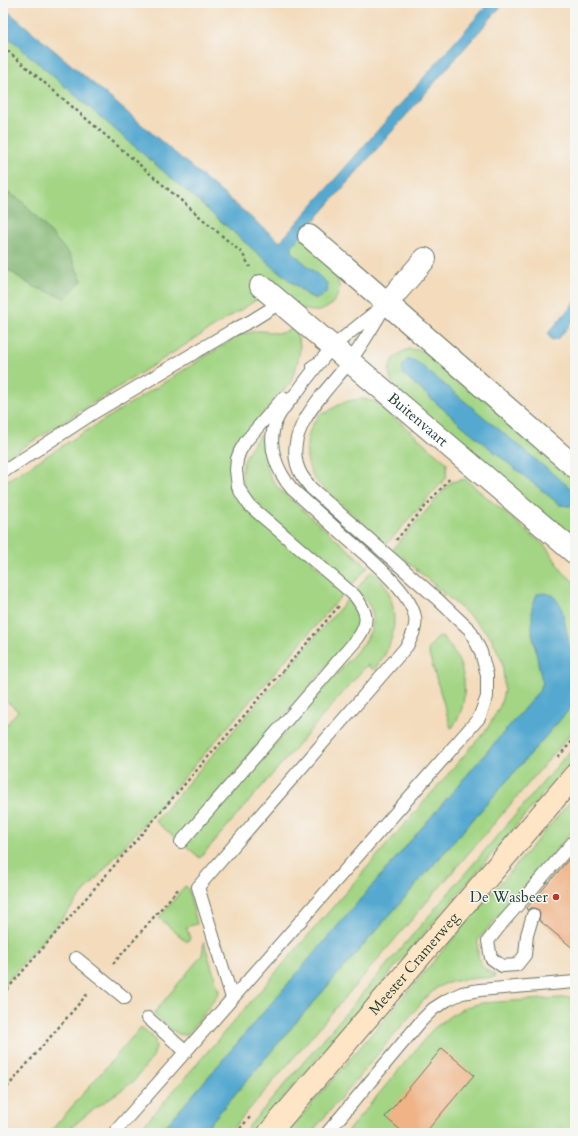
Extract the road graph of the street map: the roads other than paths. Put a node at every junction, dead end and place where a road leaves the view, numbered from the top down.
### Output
1 (309, 236) dead end
2 (425, 259) dead end
3 (261, 286) road end
4 (280, 303) junction
5 (387, 303) junction
6 (326, 354) junction
7 (350, 362) junction
8 (575, 467) edge
9 (3, 472) edge
10 (575, 553) edge
11 (575, 775) edge
12 (575, 840) edge
13 (181, 842) dead end
14 (533, 915) dead end
15 (76, 958) dead end
16 (575, 982) edge
17 (125, 998) dead end
18 (232, 998) junction
19 (148, 1018) dead end
20 (186, 1052) junction
21 (114, 1133) edge
22 (269, 1133) edge
23 (327, 1133) edge

1 - 5 street
2 - 5 street
3 - 4 street, Buitenvaart
4 - 6 street, Buitenvaart
4 - 9 lane
5 - 6 lane
5 - 7 lane
5 - 8 street
6 - 7 street, Buitenvaart
6 - 13 lane
6 - 18 lane
7 - 10 street, Buitenvaart
7 - 18 lane
11 - 22 main road, Meester Cramerweg
12 - 14 lane
15 - 17 lane
16 - 23 lane
18 - 20 lane
19 - 20 lane
20 - 21 lane

